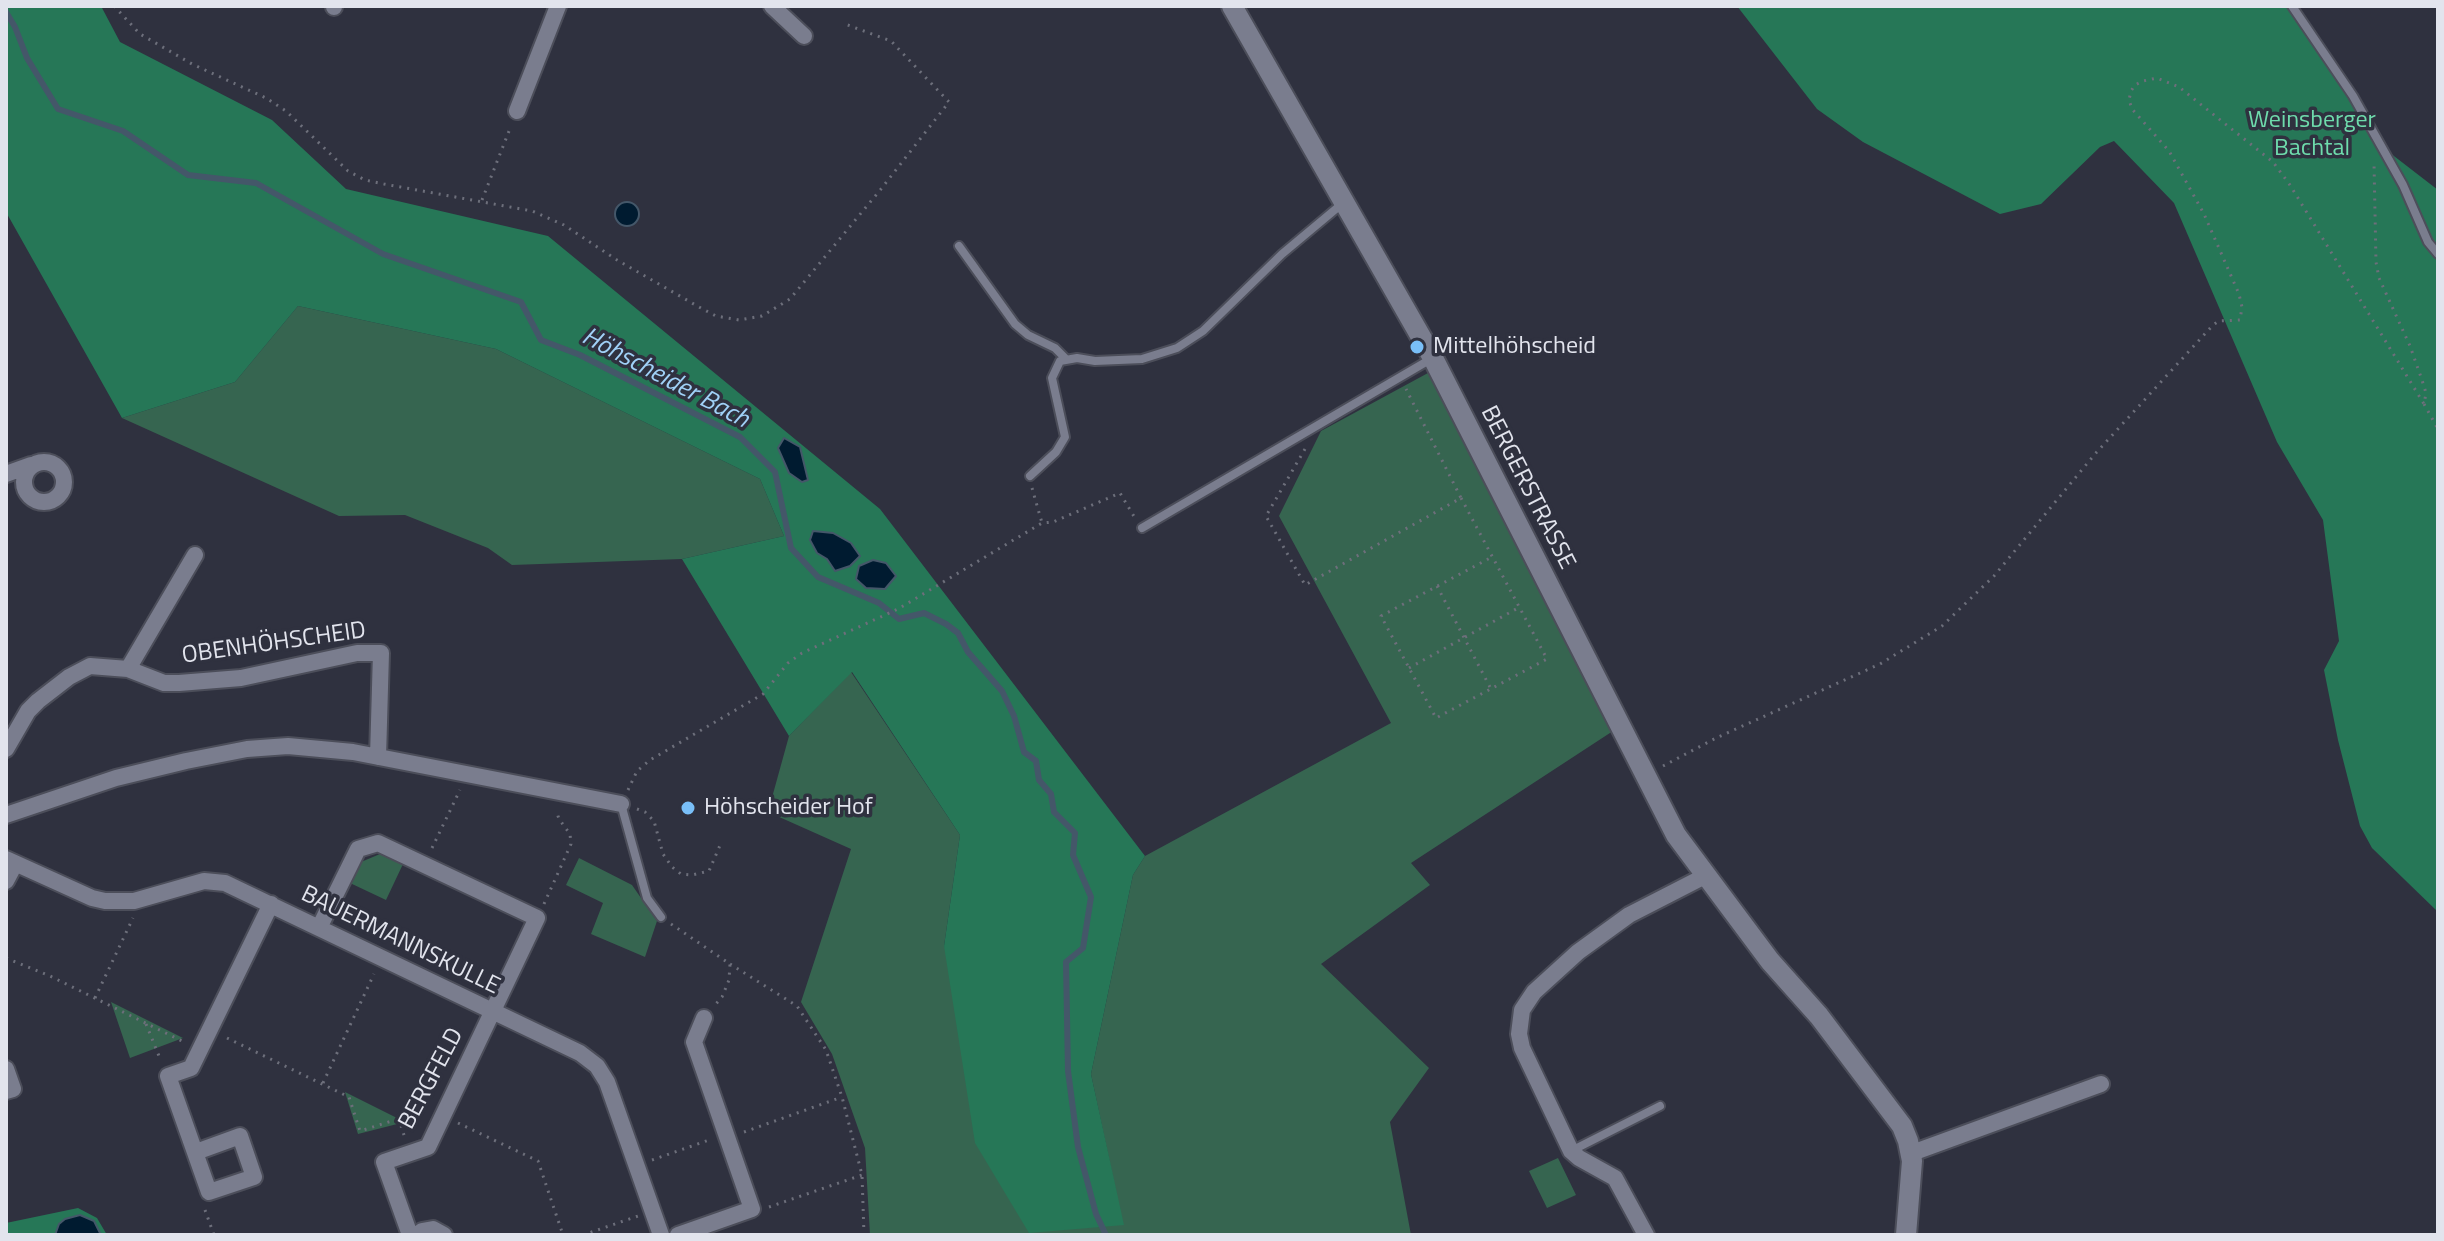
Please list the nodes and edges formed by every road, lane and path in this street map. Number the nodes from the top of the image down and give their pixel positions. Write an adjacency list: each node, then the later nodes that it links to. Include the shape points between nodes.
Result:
1 (114, 6): 10 (path, via 140,34 286,111 348,171 365,180)
2 (558, 6): 8 (street)
3 (772, 6): 7 (street)
4 (1232, 6): 11 (street, BERGERSTRASSE)
5 (2292, 6): 9 (lane, via 2337,69)
6 (845, 24): 10 (path, via 891,41 949,102 814,271 773,311 739,320 716,316 564,225 532,211)
7 (804, 36)
8 (517, 111): 10 (path)
9 (2381, 146): 13 (lane); 17 (path, via 2374,158 2376,262 2422,380)
10 (482, 200)
11 (1343, 202): 14 (street, BERGERSTRASSE); 15 (lane, via 1203,331 1177,348 1142,359)
12 (959, 246): 15 (lane, via 1015,324)
13 (2438, 254)
14 (1433, 358): 16 (lane); 37 (street, BERGERSTRASSE)
15 (1066, 359): 22 (lane, via 1052,378 1065,437)
16 (1401, 378): 18 (lane); 23 (path)
17 (2424, 404): 19 (path); 37 (path, via 2273,162 2179,87 2157,78 2143,81 2131,91 2132,109 2174,158 2204,214 2239,294 2240,320 2213,325 2095,454 1994,576 1942,626 1880,664)
18 (1317, 427): 23 (path, via 1266,516 1305,585); 25 (lane)
19 (2438, 429)
20 (31, 465): 21 (street)
21 (6, 474)
22 (1030, 476): 24 (path)
23 (1461, 498): 27 (path)
24 (1042, 523): 25 (path, via 1120,493); 39 (path, via 898,609 802,653 763,694 650,760 637,771)
25 (1142, 528)
26 (195, 555): 32 (street, OBENHÖHSCHEID)
27 (1492, 557): 28 (path); 29 (path)
28 (1437, 586): 30 (path); 31 (path, via 1381,616)
29 (1519, 607): 30 (path); 33 (path, via 1547,659)
30 (1464, 638): 31 (path); 33 (path)
31 (1409, 668): 33 (path, via 1436,718)
32 (128, 669): 34 (street, OBENHÖHSCHEID, via 90,666 69,677 28,711); 35 (street, OBENHÖHSCHEID, via 164,683 241,678 379,646)
33 (1491, 689)
34 (6, 749)
35 (378, 757): 36 (street); 40 (street, via 288,746 247,749 116,778)
36 (467, 775): 38 (street); 43 (path)
37 (1644, 776): 44 (street, BERGERSTRASSE)
38 (558, 793): 39 (street); 49 (path, via 557,815 571,844)
39 (621, 804): 41 (path, via 654,821 663,854 681,874 709,871); 48 (lane, via 647,898)
40 (6, 815)
41 (721, 843)
42 (10, 862): 45 (street); 46 (street, BAUERMANNSKULLE, via 92,898)
43 (424, 863): 49 (street); 50 (street, via 378,843 358,849)
44 (1705, 876): 69 (street, via 1629,915 1578,952 1522,1010 1522,1048); 72 (street, BERGERSTRASSE, via 1888,1106)
45 (6, 881)
46 (134, 901): 47 (street, BAUERMANNSKULLE, via 211,881); 54 (path, via 134,915)
47 (271, 904): 50 (street, BAUERMANNSKULLE); 58 (street)
48 (661, 917): 53 (path)
49 (537, 918): 55 (street, BERGFELD)
50 (319, 928): 52 (street, BAUERMANNSKULLE)
51 (6, 958): 54 (path)
52 (381, 958): 55 (street, BAUERMANNSKULLE); 62 (path)
53 (730, 964): 56 (path, via 722,997); 65 (path, via 797,1006 826,1050)
54 (95, 998): 57 (path)
55 (494, 1013): 67 (street, BERGFELD); 73 (street, BAUERMANNSKULLE, via 597,1066)
56 (704, 1018): 68 (street, via 694,1042)
57 (146, 1023): 59 (path); 61 (path)
58 (210, 1030): 59 (street); 62 (path)
59 (200, 1049): 61 (street, via 191,1068)
60 (6, 1069): 64 (street, via 13,1089)
61 (168, 1076): 70 (street)
62 (323, 1083): 71 (path, via 349,1097 360,1131 395,1120)
63 (2101, 1084): 72 (street)
64 (6, 1091)
65 (842, 1097): 68 (path); 74 (path)
66 (1660, 1106): 69 (lane)
67 (443, 1117): 71 (street, BERGFELD, via 428,1147); 83 (path, via 538,1161)
68 (727, 1136): 73 (path); 76 (street)
69 (1571, 1151): 88 (street, via 1615,1178)
70 (196, 1152): 75 (street); 75 (street, via 240,1136 254,1177)
71 (411, 1153): 80 (street, BERGFELD, via 384,1162)
72 (1912, 1153): 89 (street)
73 (637, 1165): 77 (street, BAUERMANNSKULLE)
74 (862, 1175): 76 (path, via 754,1213); 87 (path)
75 (209, 1192): 79 (path, via 203,1205)
76 (752, 1209): 78 (street)
77 (653, 1211): 84 (path); 85 (street, BAUERMANNSKULLE)
78 (724, 1228): 86 (street)
79 (214, 1235)
80 (410, 1235)
81 (417, 1235): 82 (street, via 427,1229)
82 (444, 1235)
83 (563, 1235)
84 (583, 1235)
85 (661, 1235)
86 (678, 1235)
87 (864, 1235)
88 (1646, 1235)
89 (1906, 1235)

